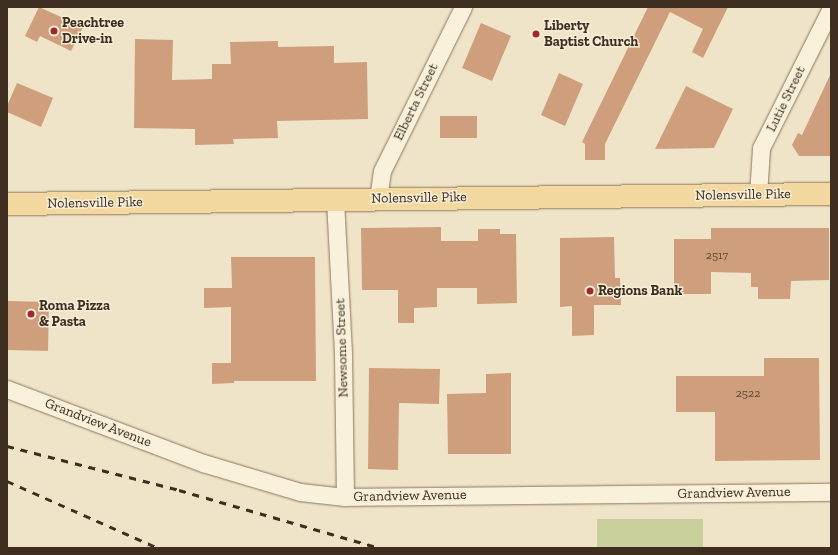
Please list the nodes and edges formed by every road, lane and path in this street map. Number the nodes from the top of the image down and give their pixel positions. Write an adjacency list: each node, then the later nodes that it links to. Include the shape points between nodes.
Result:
1 (463, 7): 5 (street, Elberta Street, via 382,171)
2 (831, 8): 4 (street, Lutie Street, via 761,148)
3 (831, 194): 4 (main road, Nolensville Pike)
4 (758, 195): 5 (main road, Nolensville Pike)
5 (378, 199): 6 (main road, Nolensville Pike)
6 (336, 200): 7 (main road, Nolensville Pike); 10 (street, Newsome Street, via 343,355)
7 (7, 204)
8 (7, 389): 10 (street, Grandview Avenue, via 251,479 300,492)
9 (831, 492): 10 (street, Grandview Avenue)
10 (345, 497)

